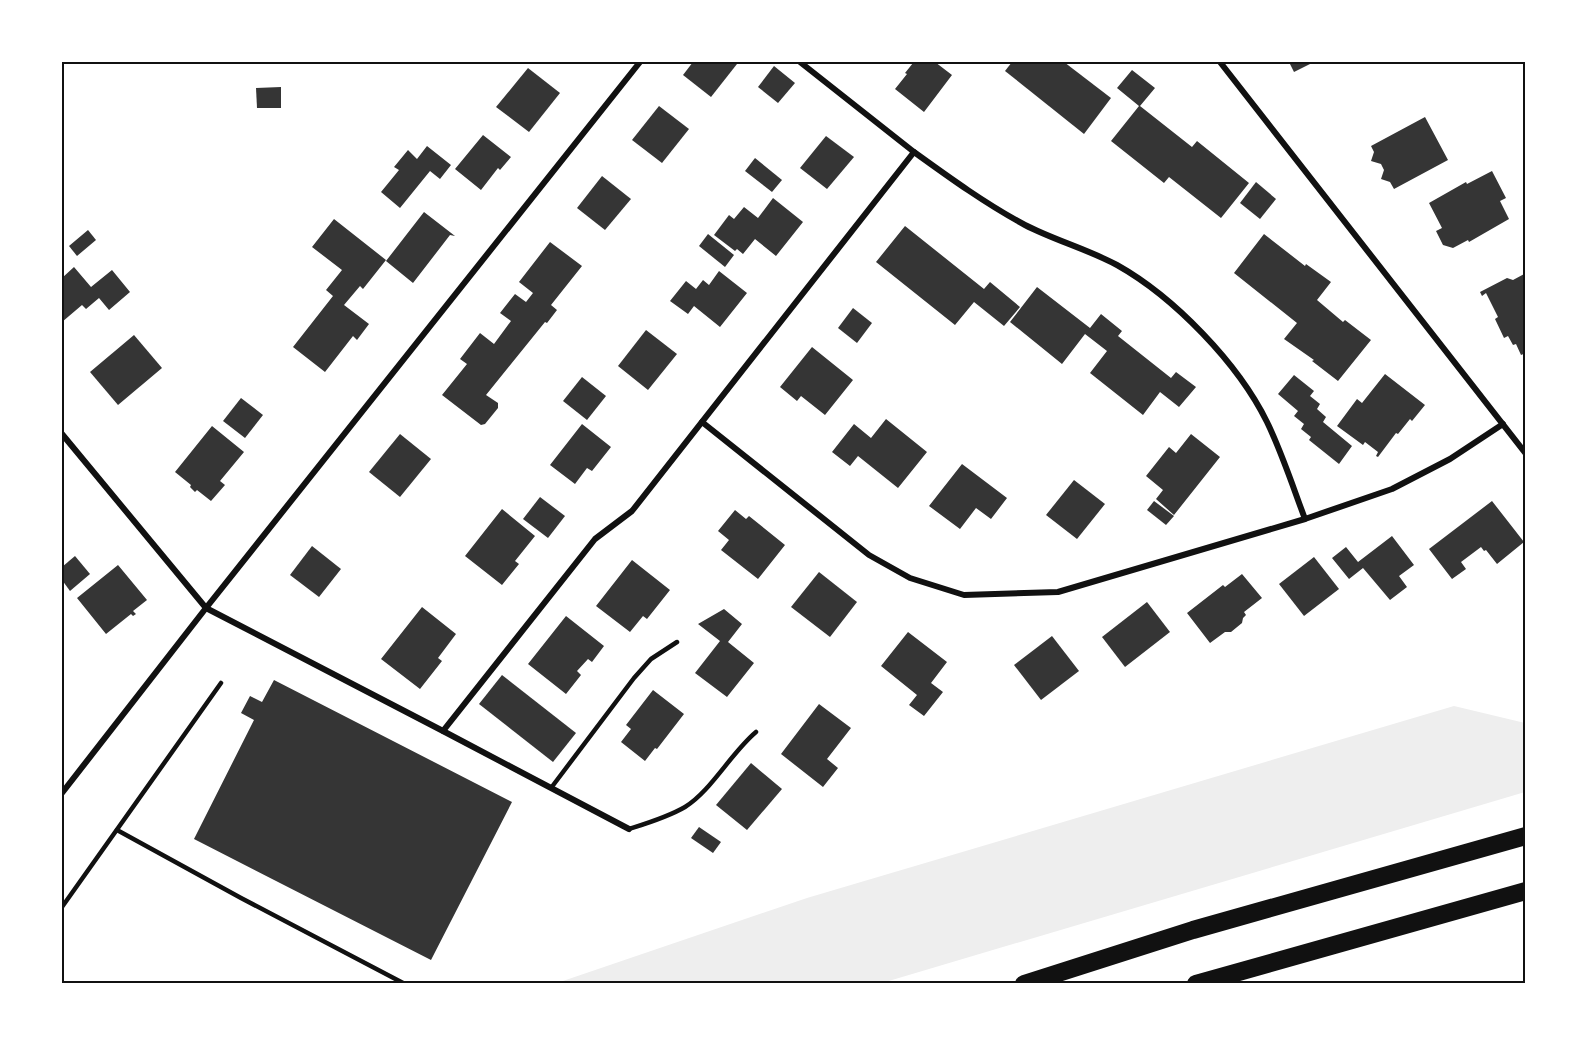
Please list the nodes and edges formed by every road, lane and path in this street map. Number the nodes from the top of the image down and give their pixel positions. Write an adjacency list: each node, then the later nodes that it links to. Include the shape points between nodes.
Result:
1 (640, 62): 10 (street)
2 (800, 62): 4 (street)
3 (1220, 62): 6 (street)
4 (914, 152): 5 (street); 9 (street, via 965,189 1026,225 1118,266 1170,303 1239,376 1266,421)
5 (702, 422): 9 (street, via 869,555 910,578 964,595 1058,592); 13 (street, via 632,511 595,538)
6 (1503, 424): 8 (street); 9 (street, via 1450,459 1392,489)
7 (62, 434): 10 (street)
8 (1526, 454)
9 (1305, 519)
10 (206, 608): 13 (street); 16 (street)
11 (677, 642): 15 (lane, via 651,659 634,678)
12 (221, 683): 17 (lane)
13 (443, 731): 15 (street)
14 (756, 732): 18 (lane, via 687,806)
15 (551, 788): 18 (street)
16 (62, 793)
17 (117, 830): 21 (lane); 22 (lane)
18 (629, 830)
19 (1526, 836): 23 (highway, via 1193,930)
20 (1526, 891): 24 (highway)
21 (62, 907)
22 (405, 984)
23 (1023, 984)
24 (1196, 984)

